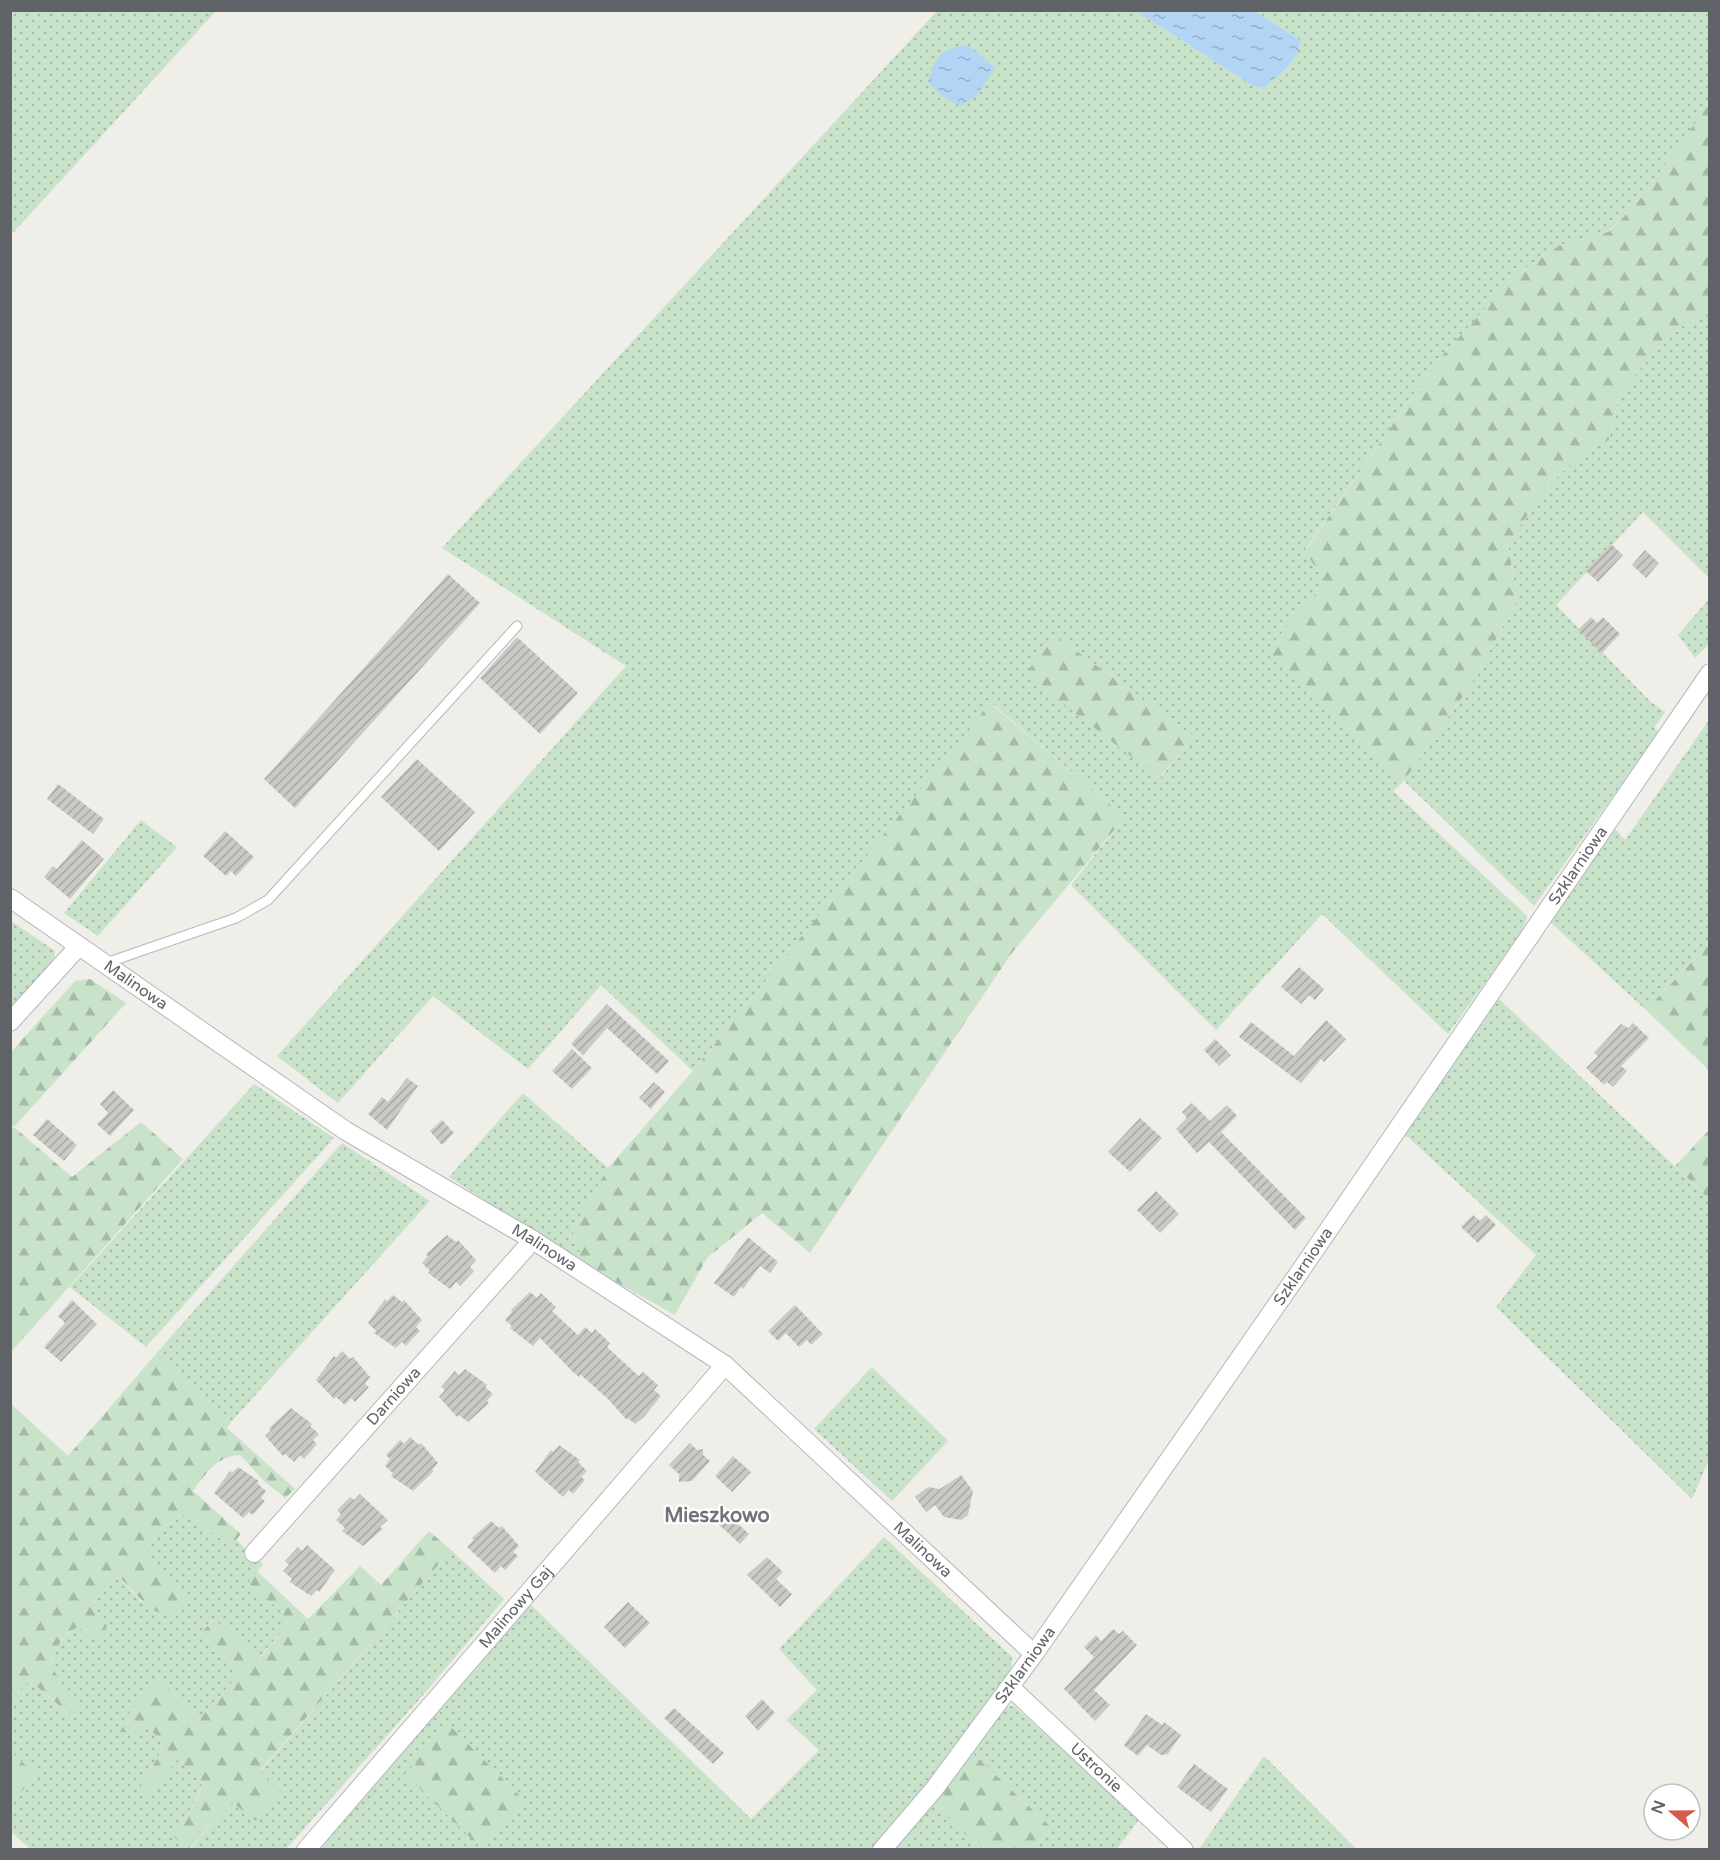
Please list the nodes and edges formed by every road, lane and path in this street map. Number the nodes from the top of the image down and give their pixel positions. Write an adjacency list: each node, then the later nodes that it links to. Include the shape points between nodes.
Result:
1 (517, 626): 5 (lane, via 268,900 236,918)
2 (1710, 672): 10 (street, Szklarniowa, via 1302,1270)
3 (10, 898): 4 (street, Malinowa)
4 (79, 945): 5 (street, Malinowa); 6 (street)
5 (103, 964): 7 (street, Malinowa, via 346,1131)
6 (10, 1022)
7 (533, 1240): 8 (street, Malinowa); 9 (street, Darniowa)
8 (725, 1365): 10 (street, Malinowa); 12 (street, Malinowy Gaj)
9 (254, 1553)
10 (1034, 1654): 11 (street, Szklarniowa)
11 (1010, 1688): 13 (street, Szklarniowa); 14 (street, Ustronie)
12 (306, 1850)
13 (882, 1850)
14 (1184, 1850)

